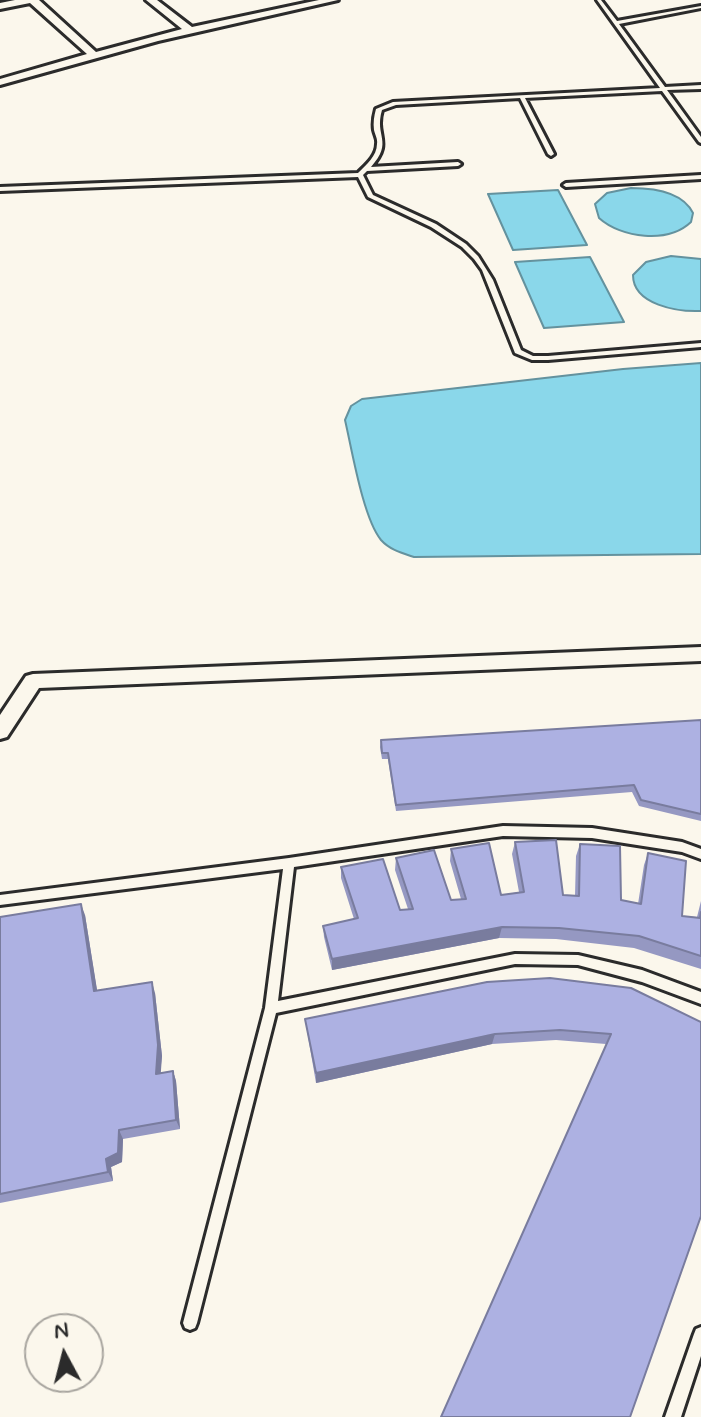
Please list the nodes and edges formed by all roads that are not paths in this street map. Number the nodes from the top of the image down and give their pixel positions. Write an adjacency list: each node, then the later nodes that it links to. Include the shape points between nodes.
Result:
1 (31, 0): 6 (street); 11 (street)
2 (151, 0): 10 (street)
3 (269, 0): 8 (street)
4 (333, 0): 8 (street)
5 (599, 0): 9 (lane)
6 (0, 6)
7 (701, 7): 9 (lane)
8 (286, 11): 10 (street)
9 (615, 23): 14 (lane)
10 (189, 30): 11 (street)
11 (93, 54): 12 (street)
12 (0, 82)
13 (701, 87): 14 (lane)
14 (663, 90): 15 (lane); 16 (lane)
15 (522, 97): 17 (lane); 19 (lane, via 381,107 376,115 382,150)
16 (701, 141)
17 (551, 154)
18 (458, 164): 19 (lane)
19 (363, 172): 22 (lane); 23 (lane, via 370,196 423,219 485,269 518,351 548,358)
20 (701, 177): 21 (lane)
21 (566, 185)
22 (0, 189)
23 (701, 345)
24 (701, 654): 25 (street, via 33,681)
25 (0, 731)
26 (701, 854): 27 (lane, via 592,833 503,831)
27 (289, 863): 28 (lane); 30 (lane)
28 (0, 900)
29 (701, 998): 30 (lane, via 578,960 515,959)
30 (271, 1008): 31 (lane)
31 (190, 1323)
32 (701, 1334): 33 (lane)
33 (673, 1417)

